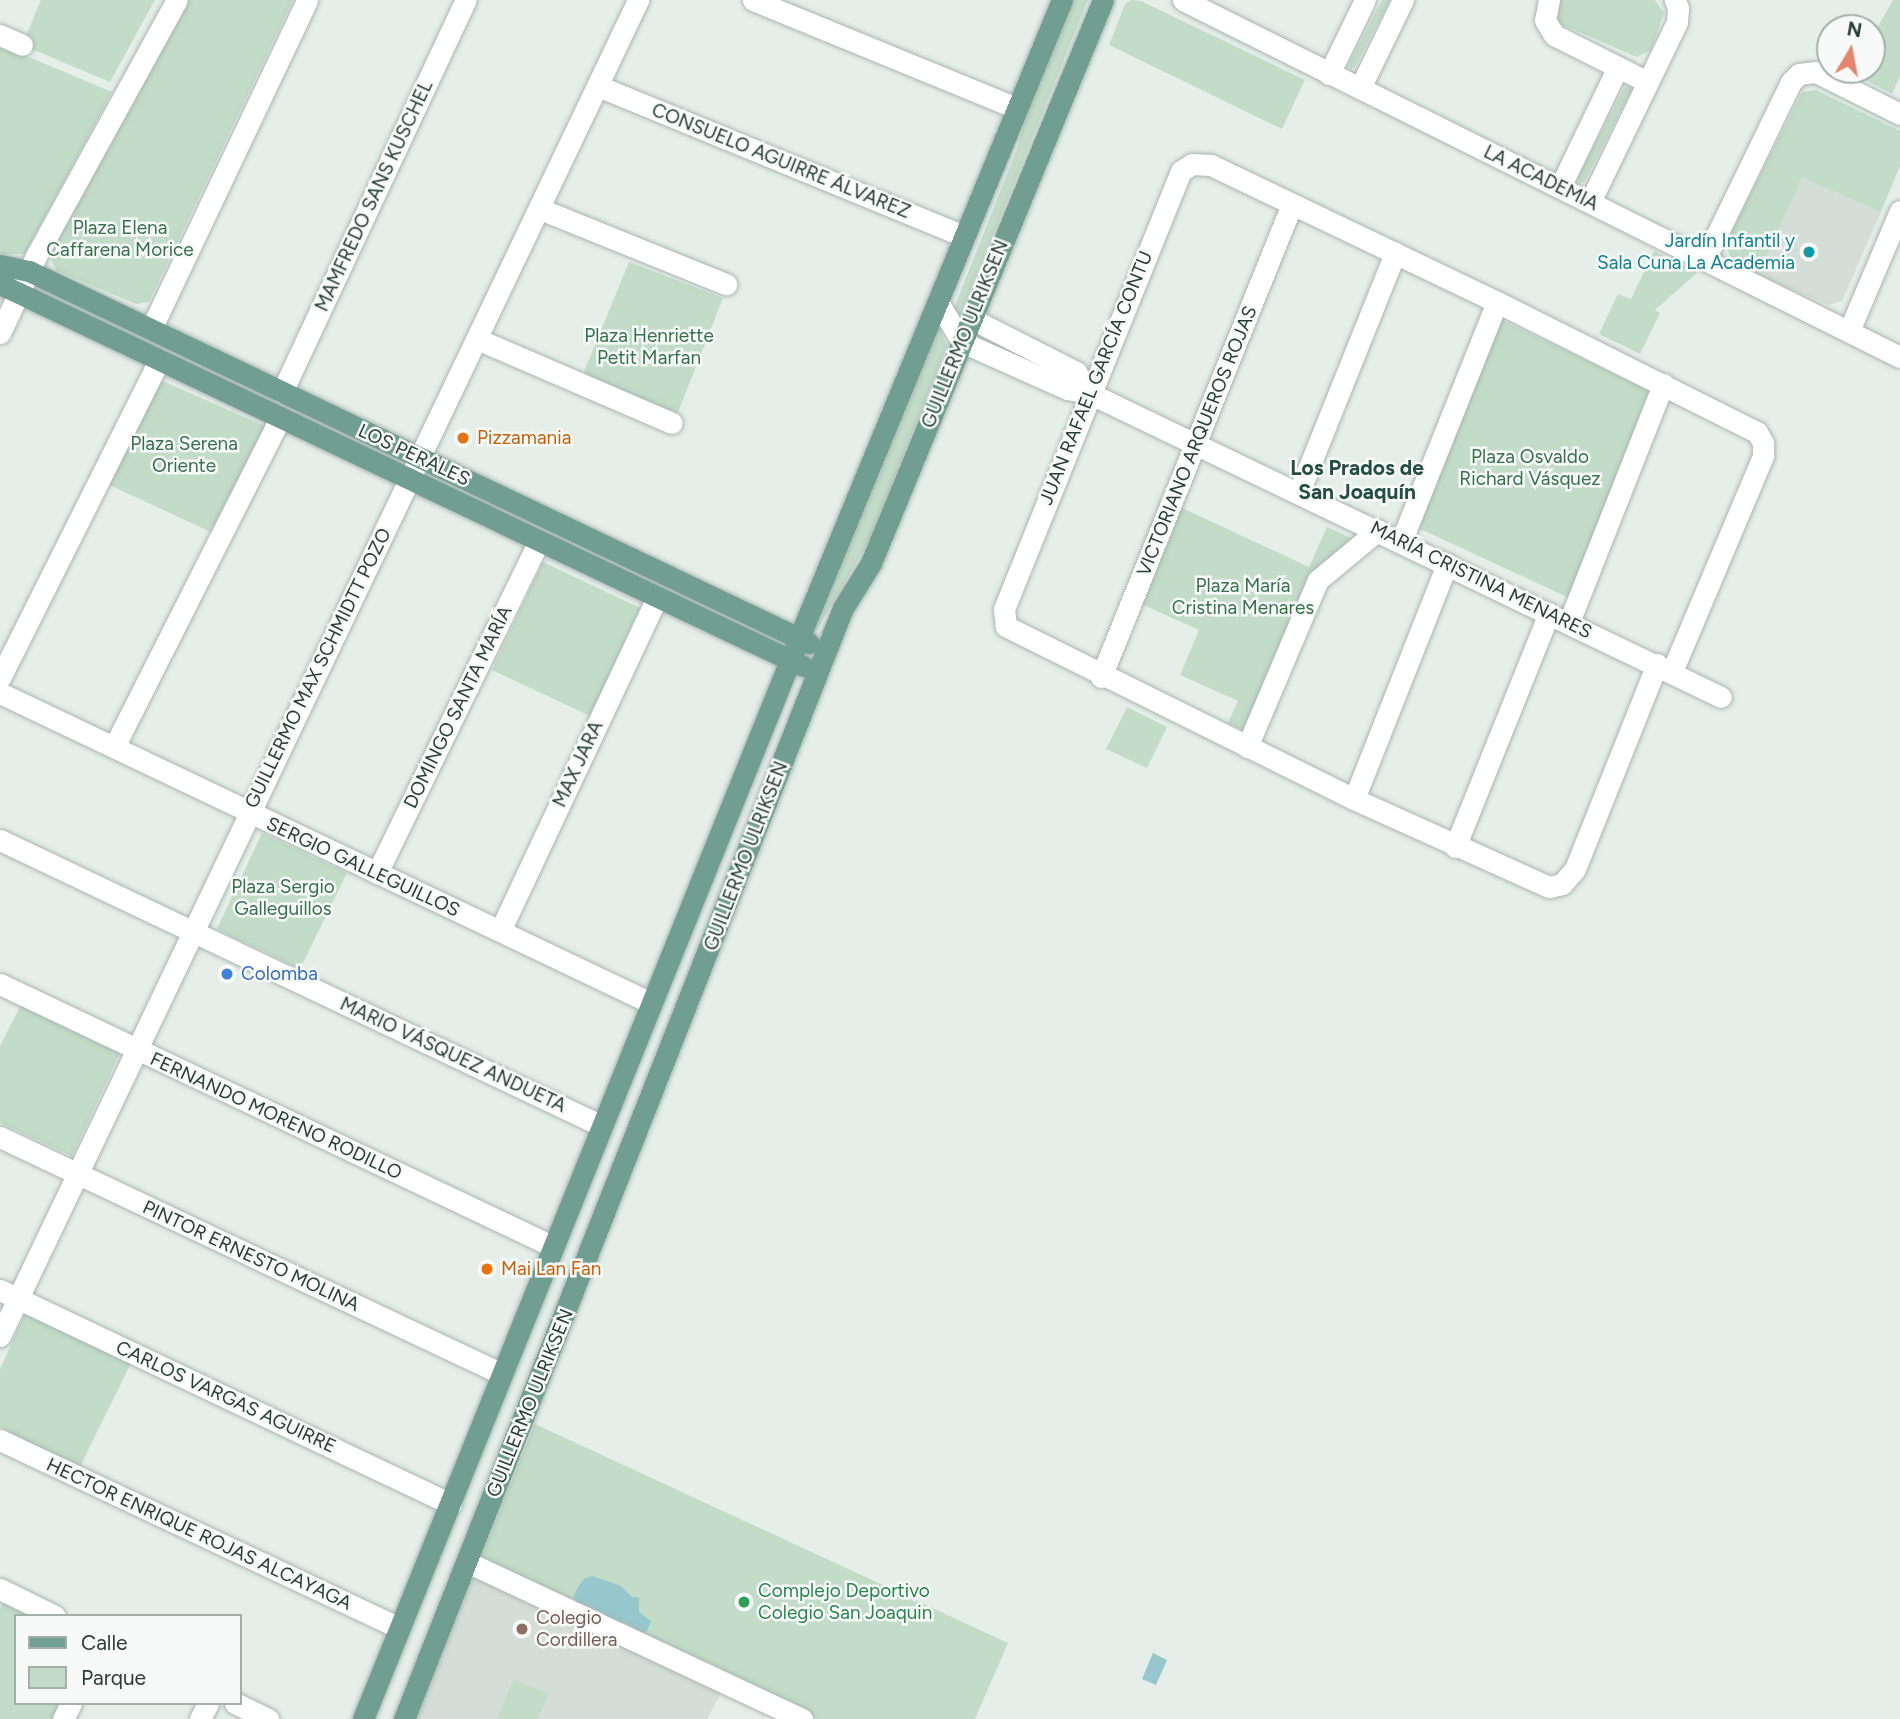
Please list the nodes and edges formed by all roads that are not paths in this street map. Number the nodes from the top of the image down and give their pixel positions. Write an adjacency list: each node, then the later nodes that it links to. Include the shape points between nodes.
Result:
1 (177, 0): 30 (street)
2 (307, 0): 36 (street)
3 (466, 0): 44 (street, MAMFREDO SANS KUSCHEL)
4 (638, 0): 18 (street, GUILLERMO MAX SCHMIDTT POZO)
5 (753, 0): 20 (street)
6 (1062, 0): 20 (main road, GUILLERMO ULRIKSEN)
7 (1103, 0): 35 (main road, GUILLERMO ULRIKSEN)
8 (1183, 0): 16 (street, LA ACADEMIA)
9 (1365, 0): 16 (street)
10 (1403, 0): 19 (street)
11 (1549, 0): 15 (street, via 1545,20 1554,35)
12 (1675, 0): 17 (street, via 1676,22)
13 (0, 35): 14 (street)
14 (22, 44)
15 (1618, 67): 17 (street); 22 (street)
16 (1329, 74): 19 (street, LA ACADEMIA)
17 (1648, 82): 23 (street)
18 (598, 86): 25 (street, GUILLERMO MAX SCHMIDTT POZO); 27 (street, CONSUELO AGUIRRE ÁLVAREZ)
19 (1360, 88): 22 (street, LA ACADEMIA)
20 (1016, 108): 27 (main road, GUILLERMO ULRIKSEN)
21 (1900, 114): 29 (street, via 1816,72 1799,74 1791,82)
22 (1560, 187): 23 (street, LA ACADEMIA)
23 (1590, 202): 29 (street, LA ACADEMIA)
24 (1292, 204): 28 (street, JUAN RAFAEL GARCÍA CONTU); 45 (street, JUAN RAFAEL GARCÍA CONTU, via 1211,165 1192,164 1181,171); 48 (street, VICTORIANO ARQUEROS ROJAS)
25 (540, 209): 32 (street); 39 (street, GUILLERMO MAX SCHMIDTT POZO)
26 (1900, 211): 37 (street)
27 (964, 236): 33 (main road, GUILLERMO ULRIKSEN)
28 (1395, 253): 34 (street, JUAN RAFAEL GARCÍA CONTU); 51 (street)
29 (1705, 259): 37 (street, LA ACADEMIA)
30 (29, 271): 31 (main road, LOS PERALES); 36 (main road, LOS PERALES)
31 (4, 276): 38 (street); 42 (main road, LOS PERALES)
32 (726, 284)
33 (938, 302): 40 (street); 59 (main road, GUILLERMO ULRIKSEN)
34 (1497, 302): 43 (street, JUAN RAFAEL GARCÍA CONTU); 54 (street)
35 (972, 319): 40 (main road, GUILLERMO ULRIKSEN); 45 (street, MARÍA CRISTINA MENARES, via 1076,372)
36 (151, 329): 44 (main road, LOS PERALES)
37 (1849, 331): 41 (street, LA ACADEMIA)
38 (0, 333)
39 (477, 339): 47 (street); 49 (street, GUILLERMO MAX SCHMIDTT POZO)
40 (962, 342): 45 (street, MARÍA CRISTINA MENARES, via 1067,388); 60 (main road, GUILLERMO ULRIKSEN, via 871,563 844,608)
41 (1900, 357)
42 (159, 361): 46 (main road, LOS PERALES); 65 (street)
43 (1663, 384): 58 (street); 62 (street, JUAN RAFAEL GARCÍA CONTU, via 1752,428 1761,437 1764,450)
44 (282, 392): 49 (main road, LOS PERALES)
45 (1089, 393): 48 (street, MARÍA CRISTINA MENARES); 64 (street, JUAN RAFAEL GARCÍA CONTU, via 1003,621 1010,631)
46 (280, 418): 50 (main road, LOS PERALES); 68 (street)
47 (672, 423)
48 (1197, 444): 51 (street, MARÍA CRISTINA MENARES); 64 (street, VICTORIANO ARQUEROS ROJAS)
49 (420, 458): 50 (street, GUILLERMO MAX SCHMIDTT POZO); 59 (main road, LOS PERALES)
50 (410, 480): 53 (main road, LOS PERALES); 71 (street, GUILLERMO MAX SCHMIDTT POZO)
51 (1299, 492): 52 (street, MARÍA CRISTINA MENARES)
52 (1378, 530): 54 (street, MARÍA CRISTINA MENARES); 69 (street, via 1318,580)
53 (539, 541): 56 (main road, LOS PERALES); 74 (street, DOMINGO SANTA MARÍA)
54 (1401, 542): 55 (street, MARÍA CRISTINA MENARES)
55 (1447, 564): 57 (street, MARÍA CRISTINA MENARES); 70 (street)
56 (657, 597): 61 (main road, LOS PERALES); 75 (street, MAX JARA)
57 (1549, 613): 58 (street, MARÍA CRISTINA MENARES); 73 (street)
58 (1569, 622): 62 (street, MARÍA CRISTINA MENARES)
59 (799, 638): 60 (main road, LOS PERALES); 61 (main road, GUILLERMO ULRIKSEN)
60 (826, 651): 63 (main road, GUILLERMO ULRIKSEN)
61 (791, 660): 63 (main road, LOS PERALES); 78 (main road, GUILLERMO ULRIKSEN)
62 (1665, 668): 67 (street, MARÍA CRISTINA MENARES); 73 (street, JUAN RAFAEL GARCÍA CONTU, via 1567,880 1543,886)
63 (818, 672): 89 (main road, GUILLERMO ULRIKSEN)
64 (1101, 677): 69 (street, JUAN RAFAEL GARCÍA CONTU)
65 (0, 678)
66 (0, 693): 68 (street, SERGIO GALLEGUILLOS)
67 (1721, 696)
68 (114, 747): 71 (street, SERGIO GALLEGUILLOS)
69 (1247, 747): 70 (street, JUAN RAFAEL GARCÍA CONTU)
70 (1354, 799): 73 (street, JUAN RAFAEL GARCÍA CONTU)
71 (248, 812): 74 (street, SERGIO GALLEGUILLOS); 76 (street, GUILLERMO MAX SCHMIDTT POZO)
72 (0, 840): 76 (street, MARIO VÁSQUEZ ANDUETA)
73 (1455, 846)
74 (377, 873): 75 (street, SERGIO GALLEGUILLOS)
75 (500, 931): 78 (street, SERGIO GALLEGUILLOS)
76 (193, 932): 79 (street, GUILLERMO MAX SCHMIDTT POZO); 80 (street, MARIO VÁSQUEZ ANDUETA)
77 (0, 984): 79 (street, FERNANDO MORENO RODILLO)
78 (651, 1003): 80 (main road, GUILLERMO ULRIKSEN)
79 (136, 1050): 82 (street, GUILLERMO MAX SCHMIDTT POZO); 83 (street, FERNANDO MORENO RODILLO)
80 (602, 1126): 83 (main road, GUILLERMO ULRIKSEN)
81 (0, 1137): 82 (street, PINTOR ERNESTO MOLINA)
82 (77, 1173): 84 (street, GUILLERMO MAX SCHMIDTT POZO); 86 (street, PINTOR ERNESTO MOLINA)
83 (552, 1246): 86 (main road, GUILLERMO ULRIKSEN)
84 (9, 1294): 85 (street, GUILLERMO MAX SCHMIDTT POZO); 88 (street, CARLOS VARGAS AGUIRRE)
85 (0, 1336)
86 (502, 1374): 88 (main road, GUILLERMO ULRIKSEN)
87 (0, 1440): 92 (street, HECTOR ENRIQUE ROJAS ALCAYAGA)
88 (451, 1503): 92 (main road, GUILLERMO ULRIKSEN)
89 (467, 1562): 96 (main road, GUILLERMO ULRIKSEN); 97 (street)
90 (0, 1589): 91 (street)
91 (51, 1614)
92 (398, 1628): 95 (main road, GUILLERMO ULRIKSEN)
93 (239, 1705): 94 (street)
94 (268, 1719)
95 (363, 1719)
96 (404, 1719)
97 (802, 1719)

